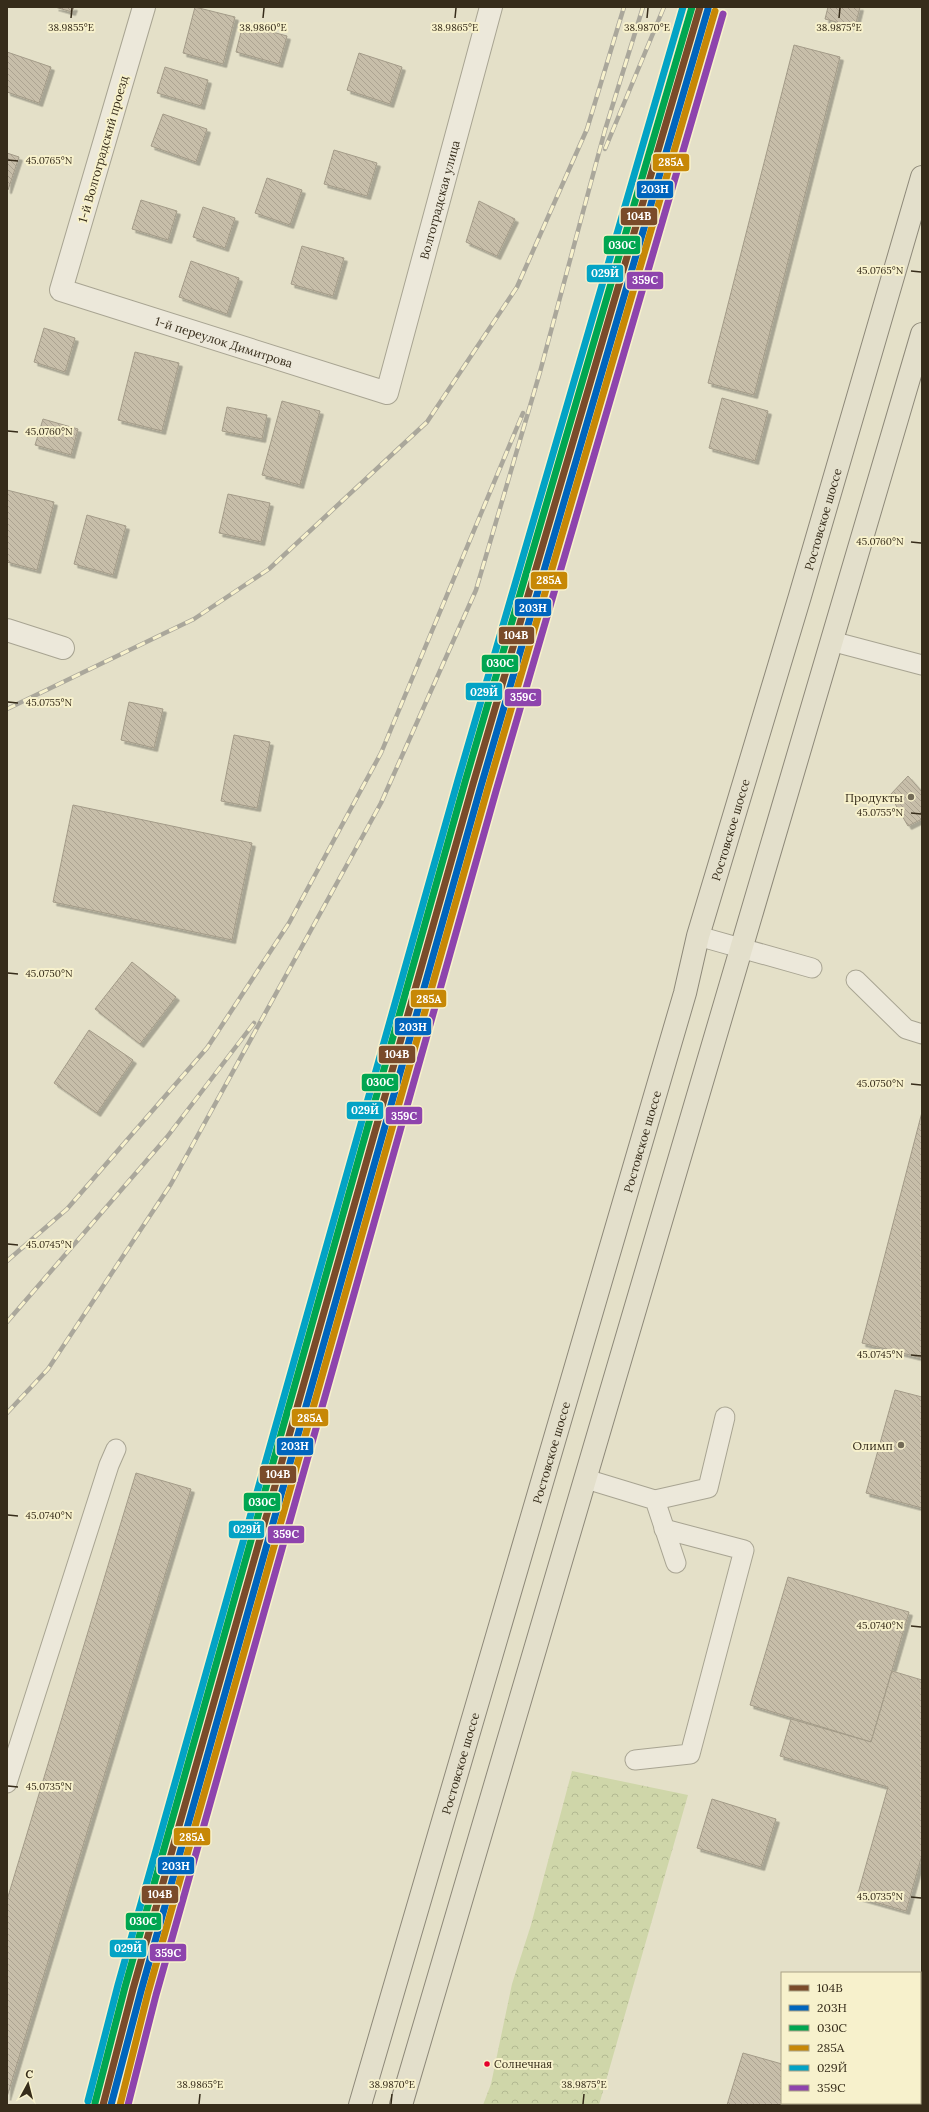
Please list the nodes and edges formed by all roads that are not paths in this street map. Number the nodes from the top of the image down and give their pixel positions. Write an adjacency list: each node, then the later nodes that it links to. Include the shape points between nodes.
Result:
1 (144, 7): 4 (street, 1-й Волгоградский проезд)
2 (491, 7): 6 (street, Волгоградская улица)
3 (922, 177): 11 (main road, Ростовское шоссе)
4 (61, 290): 6 (street, 1-й переулок Димитрова)
5 (922, 334): 8 (main road)
6 (387, 393)
7 (7, 630): 9 (street)
8 (831, 641): 10 (lane); 12 (main road)
9 (63, 648)
10 (922, 665)
11 (698, 936): 12 (lane); 24 (main road, Ростовское шоссе, via 683,1000)
12 (740, 949): 13 (lane); 18 (main road)
13 (812, 968)
14 (856, 980): 15 (lane, via 906,1029)
15 (922, 1034)
16 (726, 1417): 19 (lane, via 708,1488)
17 (116, 1449): 23 (lane)
18 (586, 1479): 19 (lane); 25 (main road)
19 (655, 1500): 20 (lane)
20 (664, 1529): 21 (lane); 22 (lane, via 744,1550 690,1754)
21 (676, 1563)
22 (635, 1760)
23 (7, 1783)
24 (360, 2105)
25 (401, 2105)

